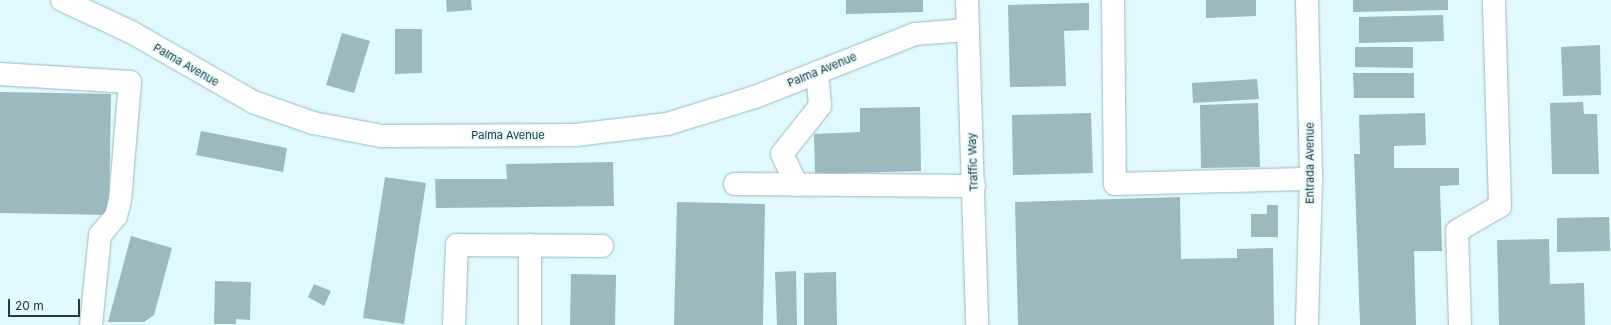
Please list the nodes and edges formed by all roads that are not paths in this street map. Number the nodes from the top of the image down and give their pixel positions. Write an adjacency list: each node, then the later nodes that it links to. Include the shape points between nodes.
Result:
1 (62, 0): 7 (street, Palma Avenue, via 131,32 253,102 313,123 381,136 576,135 622,131 711,112)
2 (967, 0): 6 (street, Traffic Way)
3 (1113, 0): 9 (street, via 1115,184)
4 (1307, 0): 9 (street, Entrada Avenue)
5 (1494, 0): 20 (street, via 1500,206 1457,231)
6 (967, 30): 7 (street, Palma Avenue, via 914,34); 12 (street, Traffic Way)
7 (817, 72): 11 (street, via 820,106 782,154)
8 (0, 74): 15 (street, via 130,82 120,200 116,216 100,235)
9 (1311, 179): 19 (street, Entrada Avenue)
10 (735, 184): 11 (street)
11 (797, 185): 12 (street)
12 (974, 186): 18 (street, Traffic Way)
13 (530, 245): 14 (street); 16 (street, via 457,245); 17 (street)
14 (602, 246)
15 (90, 325)
16 (454, 325)
17 (530, 325)
18 (977, 325)
19 (1307, 325)
20 (1460, 325)

